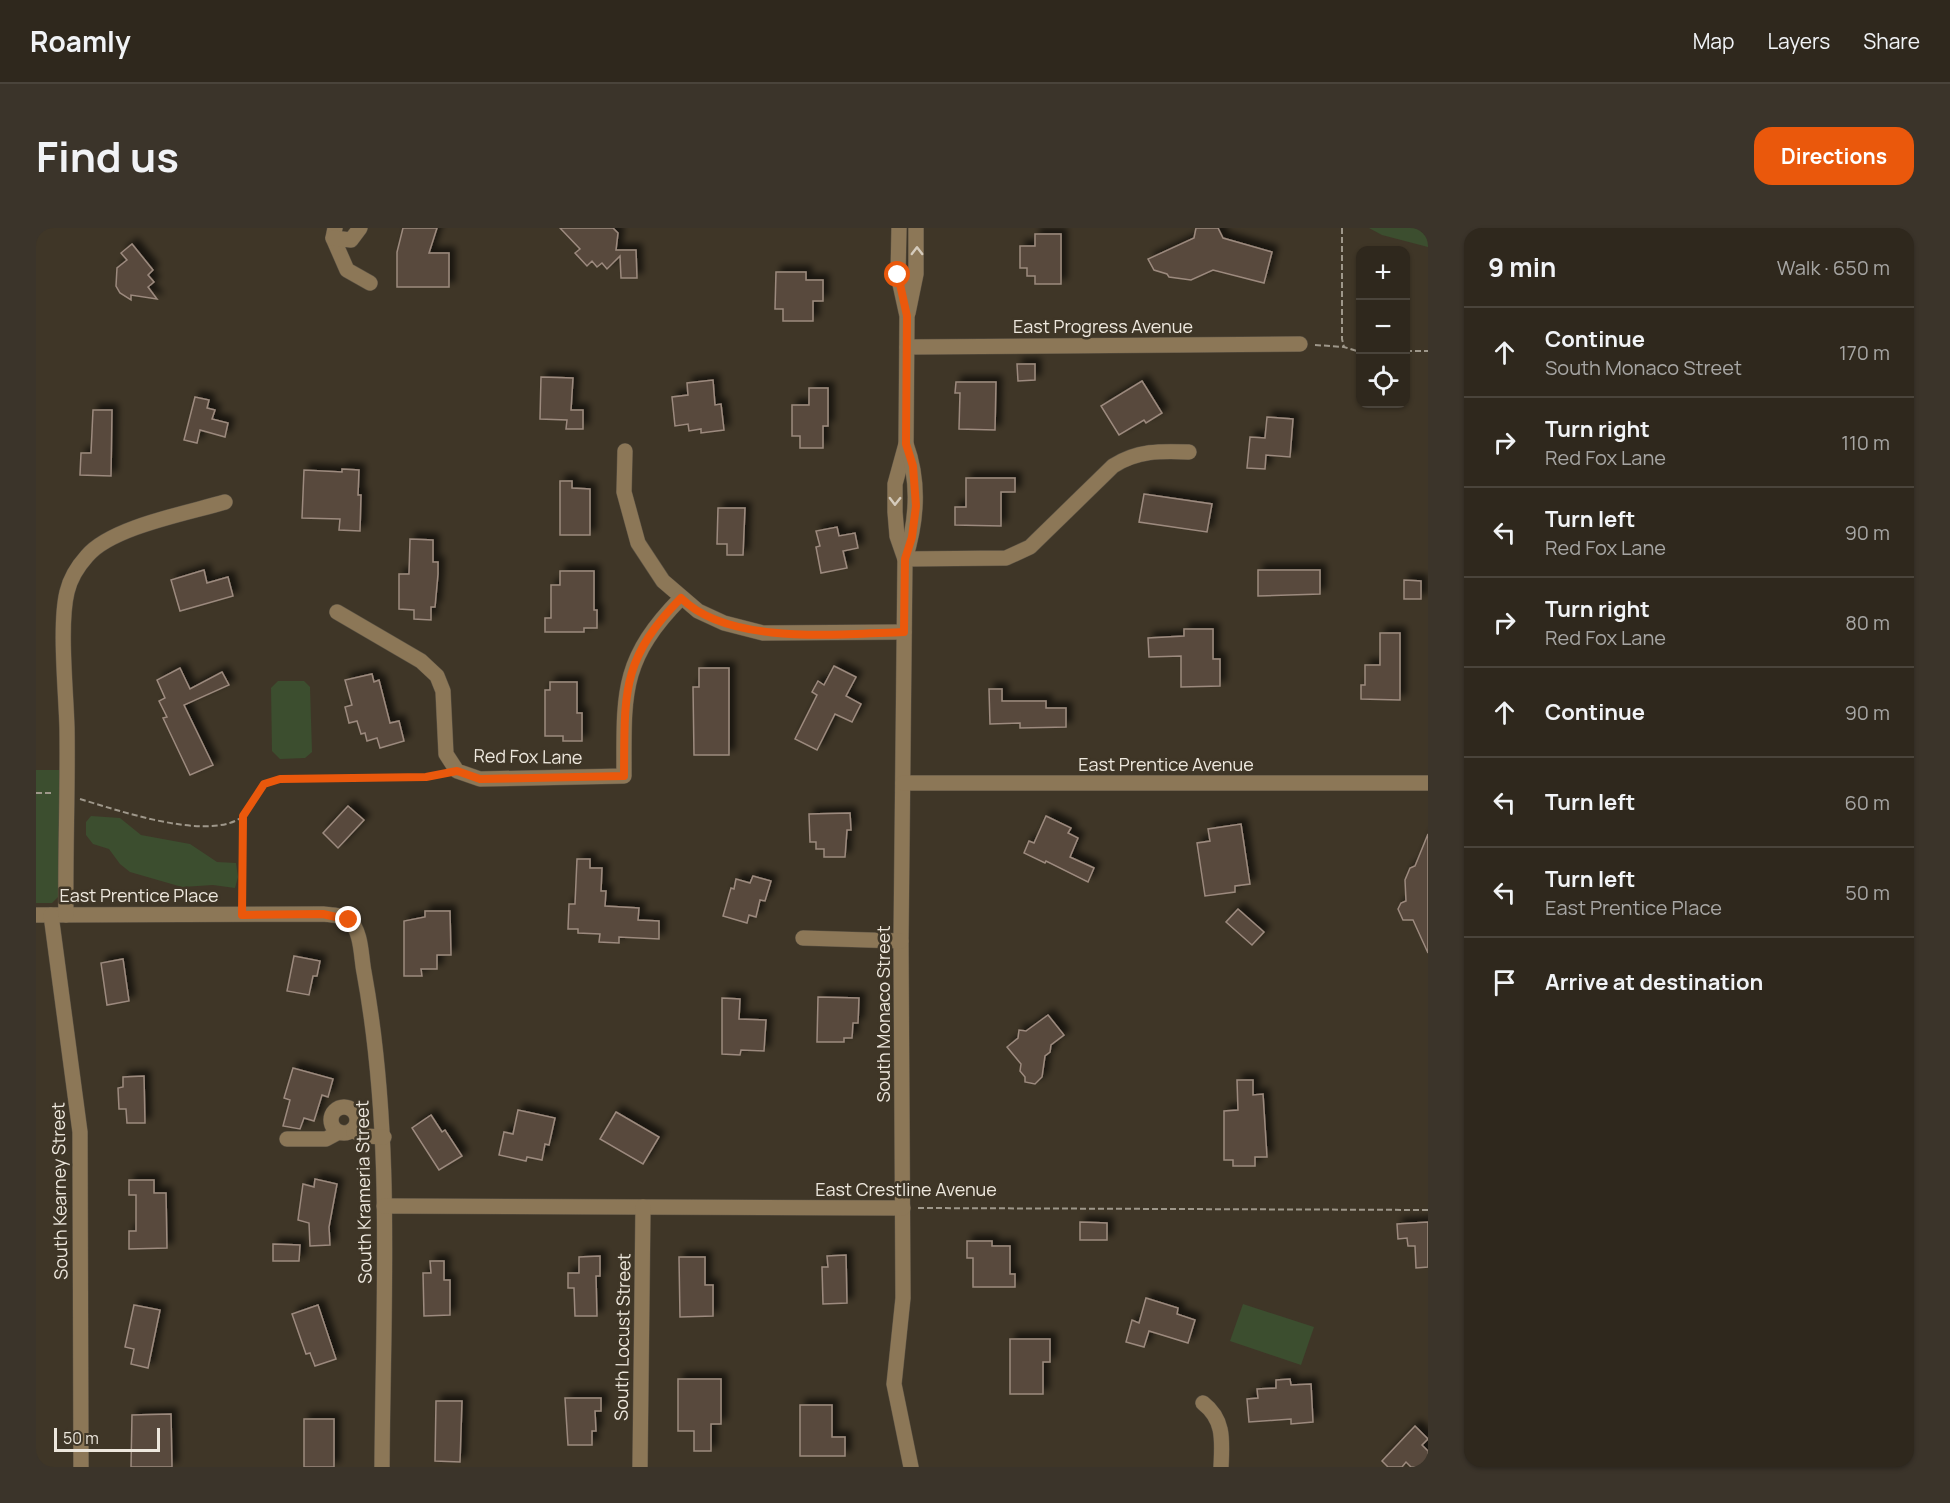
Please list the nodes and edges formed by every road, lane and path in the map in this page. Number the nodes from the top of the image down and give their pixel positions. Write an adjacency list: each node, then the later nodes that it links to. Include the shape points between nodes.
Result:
1 (360, 228): 5 (street, via 351,240)
2 (899, 228): 7 (street, South Monaco Street, via 898,275)
3 (916, 228): 7 (street, South Monaco Street, one-way to 3, via 916,274)
4 (1342, 228): 10 (path)
5 (334, 233): 6 (street, via 347,270)
6 (370, 283)
7 (907, 316): 9 (street, South Monaco Street)
8 (1300, 344): 9 (street, East Progress Avenue); 10 (path)
9 (907, 346): 14 (street, South Monaco Street)
10 (1344, 347): 11 (path)
11 (1356, 351)
12 (1410, 351): 13 (path)
13 (1428, 351)
14 (906, 444): 18 (street, South Monaco Street, via 913,466 916,506); 18 (street, South Monaco Street, one-way to 18, via 895,499 897,536)
15 (625, 451): 19 (street, via 624,492 632,529 645,556)
16 (1189, 452): 18 (street, via 1154,451 1125,458 1019,554 1006,558)
17 (225, 502): 26 (street, via 112,536 88,554 73,575 64,618)
18 (905, 559): 21 (street, South Monaco Street)
19 (681, 598): 21 (street, via 724,623 763,633); 22 (street, Red Fox Lane, via 648,634 629,674 624,703 624,776 480,779)
20 (337, 612): 22 (street, Red Fox Lane, via 421,661 437,675 443,691 444,744)
21 (904, 632): 23 (street, South Monaco Street)
22 (457, 771): 27 (path, via 426,777 270,780)
23 (903, 783): 24 (street, East Prentice Avenue); 32 (street, South Monaco Street)
24 (1428, 783)
25 (36, 793): 26 (path)
26 (67, 795): 27 (path, via 157,822 226,824); 28 (street, via 64,841)
27 (243, 816): 29 (path)
28 (51, 915): 29 (street, East Prentice Place); 40 (street, South Kearney Street, via 80,1132)
29 (242, 915): 30 (street, East Prentice Place, via 323,914)
30 (349, 920): 33 (street, South Krameria Street, via 359,944 373,1025)
31 (803, 938): 32 (street)
32 (901, 941): 37 (street, South Monaco Street)
33 (384, 1137): 34 (street, via 346,1131 326,1139); 35 (street, South Krameria Street)
34 (287, 1139)
35 (384, 1206): 36 (street, East Crestline Avenue); 41 (street, South Krameria Street)
36 (644, 1207): 37 (street, East Crestline Avenue); 42 (street, South Locust Street)
37 (903, 1208): 38 (path, East Crestline Avenue); 43 (street, South Monaco Street, via 902,1310 894,1384)
38 (1428, 1210)
39 (1203, 1403): 44 (street, via 1214,1413 1221,1430)
40 (81, 1467)
41 (382, 1467)
42 (640, 1467)
43 (911, 1467)
44 (1221, 1467)

